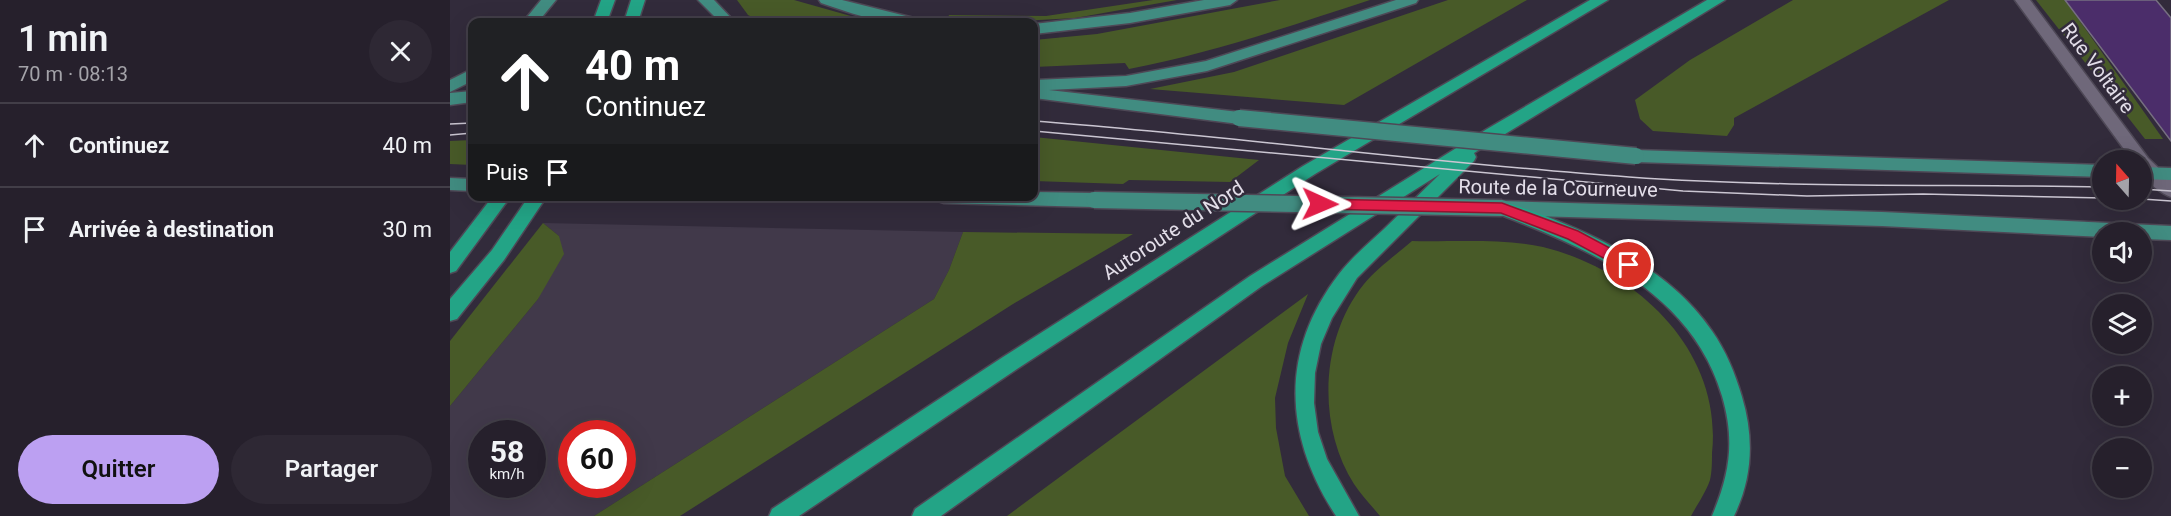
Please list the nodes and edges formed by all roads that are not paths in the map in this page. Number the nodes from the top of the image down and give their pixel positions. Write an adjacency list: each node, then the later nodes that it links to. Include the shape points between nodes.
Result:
1 (549, 0): 11 (main road)
2 (608, 0): 12 (highway)
3 (638, 0): 13 (highway)
4 (703, 0): 14 (main road); 15 (main road)
5 (826, 0): 16 (main road)
6 (1230, 0): 17 (main road, via 1130,18)
7 (1411, 0): 19 (main road, via 1207,66 1126,81)
8 (1601, 0): 40 (highway, Autoroute du Nord, via 1309,170 1019,356)
9 (1718, 0): 24 (highway)
10 (2022, 0): 25 (street, Rue Voltaire)
11 (533, 18)
12 (601, 18)
13 (632, 18)
14 (709, 18)
15 (723, 18)
16 (893, 18)
17 (1038, 29)
18 (468, 76): 20 (main road)
19 (1038, 85)
20 (450, 87)
21 (1038, 94): 27 (main road, Route de la Courneuve, bridge, via 1636,156)
22 (468, 97): 23 (main road)
23 (450, 99)
24 (1493, 133): 41 (highway, via 1256,281); 42 (highway, via 1354,269 1317,328 1304,376 1306,430 1313,456)
25 (2132, 150)
26 (2152, 169): 29 (main road)
27 (2092, 171)
28 (2152, 174): 32 (street, Rue Voltaire)
29 (2171, 174)
30 (450, 184): 31 (main road)
31 (468, 185)
32 (2171, 190)
33 (1038, 199): 36 (main road, Route de la Courneuve, bridge)
34 (499, 201): 38 (highway)
35 (536, 201): 39 (highway)
36 (1502, 208): 37 (main road, Route de la Courneuve, via 1882,219); 43 (highway, via 1573,235 1642,273 1683,308 1714,350 1735,400 1740,428 1737,482)
37 (2171, 233)
38 (450, 266)
39 (450, 313)
40 (780, 516)
41 (923, 516)
42 (1348, 516)
43 (1723, 516)

